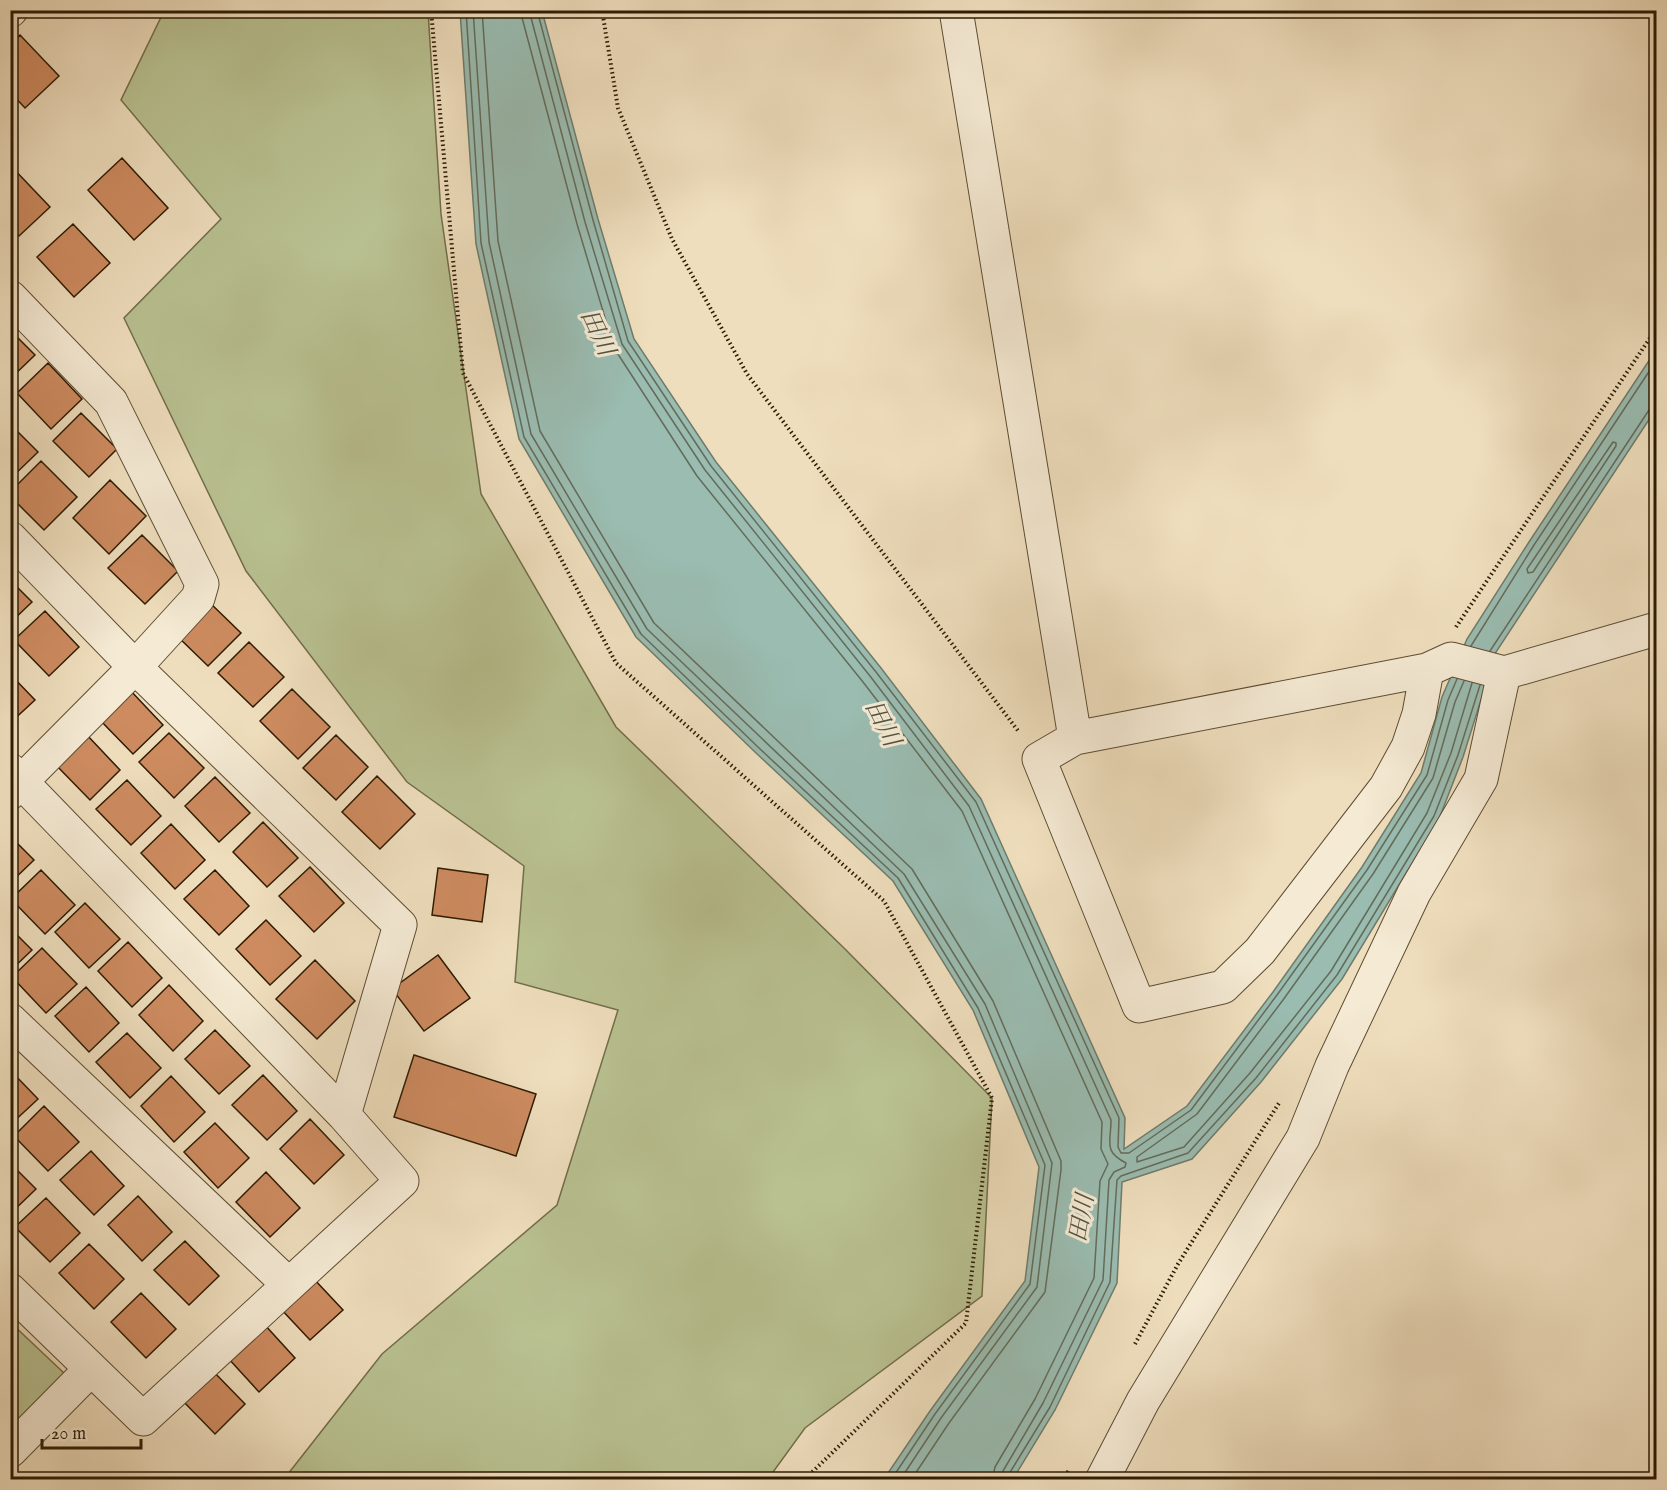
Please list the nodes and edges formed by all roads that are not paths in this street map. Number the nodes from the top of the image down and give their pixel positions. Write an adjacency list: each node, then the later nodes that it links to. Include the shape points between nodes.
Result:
1 (956, 10): 8 (street)
2 (10, 297): 6 (street, via 111,402 202,584 198,598)
3 (10, 538): 6 (street)
4 (1656, 629): 7 (street)
5 (1439, 665): 7 (street); 8 (street); 8 (street, via 1408,747 1386,787 1260,951 1223,987 1139,1006 1039,759)
6 (135, 667): 9 (street); 11 (street, via 400,925)
7 (1504, 673): 16 (street, via 1481,779 1414,893 1332,1065 1303,1138 1143,1401)
8 (1075, 738)
9 (14, 782): 11 (street)
10 (10, 1020): 12 (street)
11 (344, 1115): 12 (street, via 402,1181)
12 (289, 1284): 14 (street, via 143,1419)
13 (10, 1290): 14 (street)
14 (91, 1369): 15 (street)
15 (10, 1451)
16 (1102, 1479)

